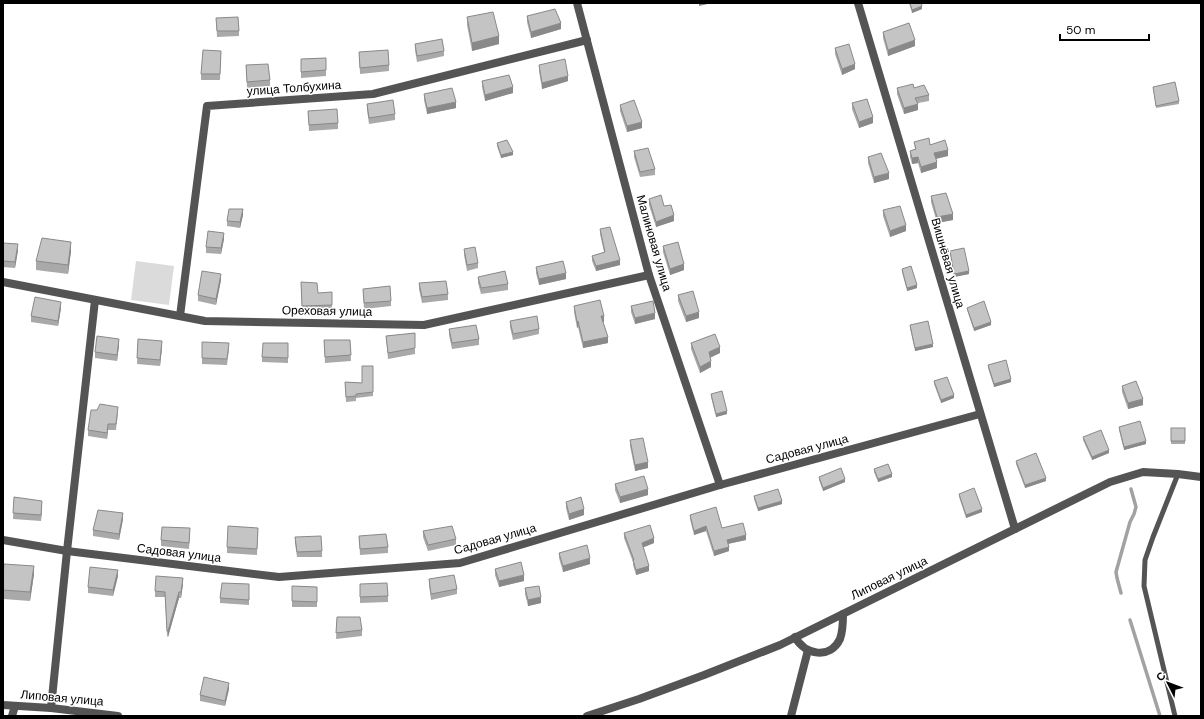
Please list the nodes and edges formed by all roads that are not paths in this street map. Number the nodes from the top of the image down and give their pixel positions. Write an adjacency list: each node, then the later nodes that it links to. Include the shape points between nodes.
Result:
1 (577, 3): 3 (street, Малиновая улица)
2 (858, 3): 8 (street, Вишнёвая улица)
3 (587, 40): 4 (street, Малиновая улица); 7 (street, улица Толбухина, via 373,94 207,106)
4 (649, 275): 7 (street, Ореховая улица, via 424,325 205,321); 11 (street, Малиновая улица)
5 (3, 282): 6 (street, Ореховая улица)
6 (95, 300): 7 (street, Ореховая улица); 14 (street)
7 (180, 316)
8 (980, 414): 11 (street, Садовая улица); 12 (street, Вишнёвая улица)
9 (1178, 474): 10 (street, Липовая улица); 12 (street, Липовая улица, via 1144,472 1110,482); 25 (lane, via 1145,560 1144,586)
10 (1201, 477)
11 (720, 485): 14 (street, Садовая улица, via 460,563 279,577)
12 (1015, 529): 15 (street, Липовая улица)
13 (3, 540): 14 (street, Садовая улица)
14 (67, 551): 20 (street)
15 (843, 614): 16 (street, Липовая улица); 17 (street, via 840,638 832,649 825,653)
16 (795, 637): 17 (street, via 798,643); 23 (street, Липовая улица, via 704,675)
17 (808, 650): 24 (street)
18 (3, 705): 19 (street, Липовая улица)
19 (14, 706): 20 (street, Липовая улица); 21 (street)
20 (51, 708): 22 (street, Липовая улица)
21 (12, 716)
22 (118, 716)
23 (587, 716)
24 (791, 716)
25 (1175, 716)

